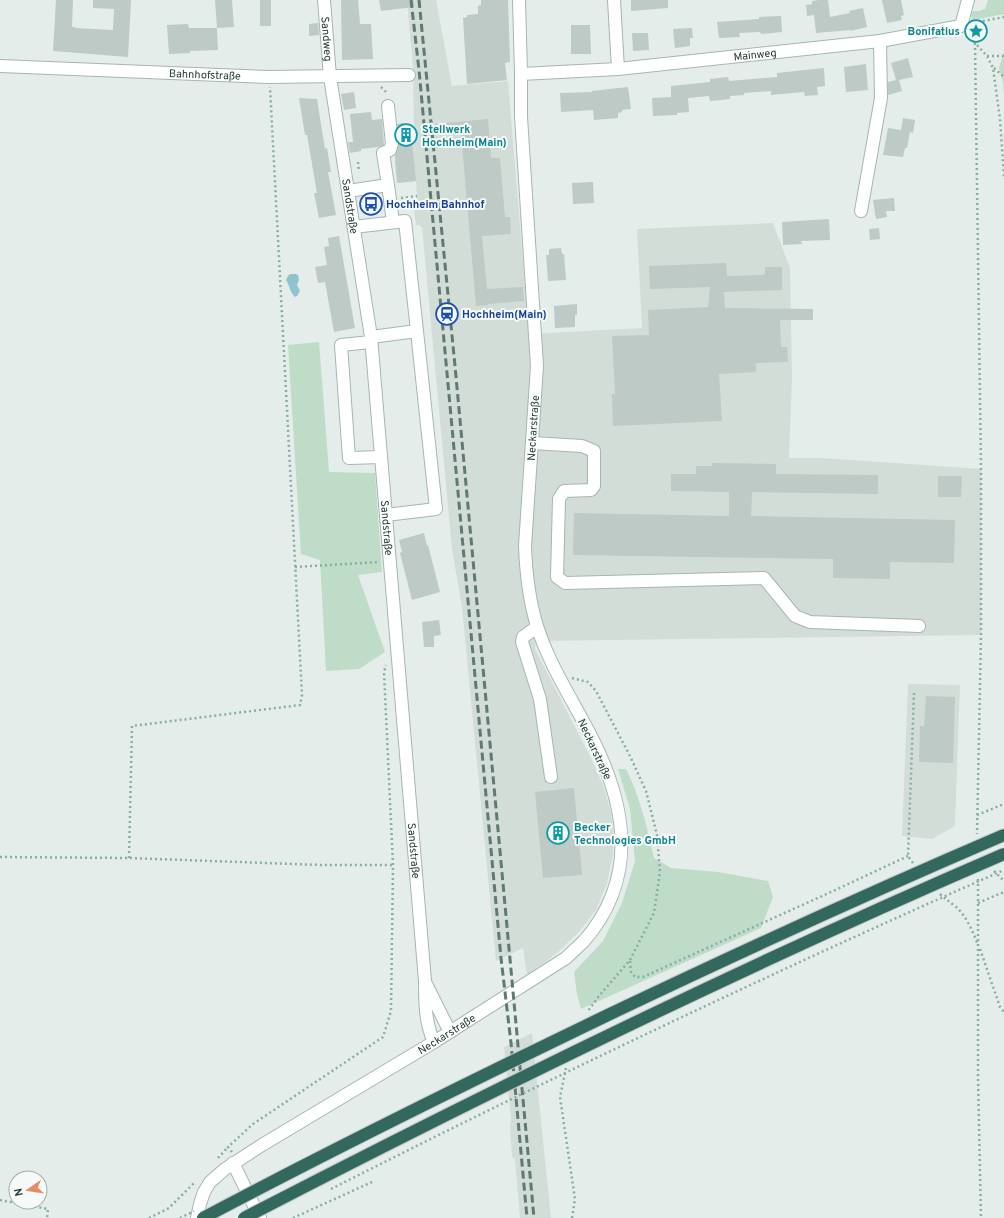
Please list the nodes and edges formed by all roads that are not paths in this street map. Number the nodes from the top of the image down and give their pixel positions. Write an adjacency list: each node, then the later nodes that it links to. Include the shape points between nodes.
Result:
1 (324, 0): 10 (street, Sandweg)
2 (519, 0): 8 (street, Neckarstraße)
3 (614, 0): 7 (street)
4 (968, 0): 5 (street, Mainweg, via 961,26)
5 (880, 41): 7 (street, Mainweg); 14 (street, via 881,98)
6 (0, 66): 10 (street, Bahnhofstraße, via 269,77)
7 (618, 69): 8 (street, Mainweg)
8 (521, 74): 19 (street, Neckarstraße, via 521,117 537,348)
9 (409, 75): 10 (street, Bahnhofstraße)
10 (330, 77): 13 (street, Sandstraße)
11 (388, 106): 12 (street, via 392,142 390,150 383,153)
12 (388, 185): 13 (street); 15 (street)
13 (348, 191): 16 (street, Sandstraße)
14 (861, 211)
15 (393, 222): 16 (street); 17 (street, via 405,221)
16 (354, 227): 18 (street, Sandstraße)
17 (417, 331): 18 (street); 21 (street, via 436,509)
18 (371, 339): 20 (street, Sandstraße); 20 (street, via 341,345 349,458)
19 (532, 443): 22 (street, Neckarstraße, via 525,553 528,589); 23 (street, via 582,446 594,451 594,486 591,490 564,491 559,499 557,577 564,583 764,578 795,616 810,622)
20 (381, 457): 21 (street, Sandstraße)
21 (386, 515): 27 (street, Sandstraße)
22 (537, 626): 24 (street, via 523,637 522,642 540,699); 28 (street, Neckarstraße, via 550,659 604,763 612,786 618,806 622,838 617,878 598,923 566,958)
23 (919, 626)
24 (551, 777)
25 (1004, 835): 32 (highway, bridge, via 783,933 598,1020 449,1092)
26 (1004, 854): 33 (highway, bridge, via 789,950 592,1043)
27 (425, 981): 28 (street, Sandstraße); 29 (street, Sandstraße, via 425,1008)
28 (450, 1032): 29 (street, Neckarstraße)
29 (434, 1042): 30 (street, Neckarstraße)
30 (236, 1162): 31 (street, Neckarstraße, via 210,1182 204,1192); 34 (street)
31 (197, 1218)
32 (203, 1218)
33 (244, 1218)
34 (260, 1218)

